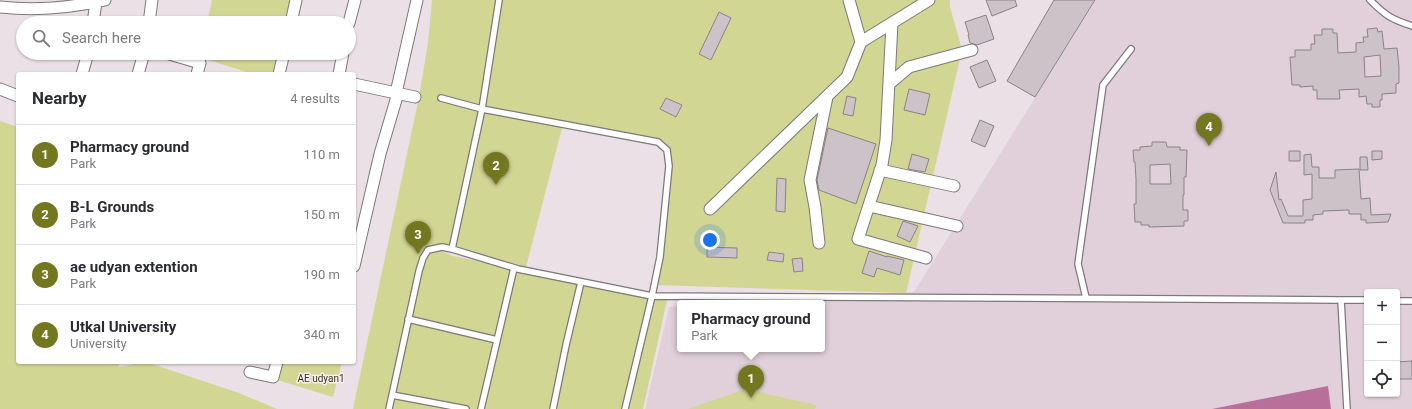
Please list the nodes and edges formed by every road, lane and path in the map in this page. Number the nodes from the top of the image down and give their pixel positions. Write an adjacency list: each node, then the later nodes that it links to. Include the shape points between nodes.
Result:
1 (152, 0): 12 (street)
2 (296, 0): 13 (street)
3 (355, 0): 14 (street)
4 (417, 0): 33 (street)
5 (499, 0): 38 (lane)
6 (849, 0): 17 (street)
7 (929, 0): 15 (street)
8 (1370, 0): 16 (lane, via 1391,19)
9 (100, 1): 10 (street, via 53,9 22,10); 11 (street)
10 (0, 7)
11 (95, 16)
12 (150, 16)
13 (293, 16)
14 (351, 16)
15 (892, 23): 17 (street); 31 (street)
16 (1412, 26)
17 (861, 42): 36 (street, via 847,77)
18 (1131, 49): 51 (lane, via 1103,86 1078,264)
19 (972, 50): 31 (street, via 909,67)
20 (86, 60): 25 (street)
21 (142, 60): 26 (street)
22 (190, 60): 27 (street, via 200,63)
23 (282, 60): 28 (street)
24 (342, 60): 29 (street)
25 (83, 72)
26 (139, 72)
27 (198, 72)
28 (279, 72)
29 (339, 72)
30 (356, 84): 33 (street)
31 (889, 84): 39 (street, via 886,140)
32 (0, 89): 34 (street)
33 (397, 93): 35 (street); 46 (street)
34 (16, 95)
35 (415, 97)
36 (827, 97): 42 (street); 44 (street, via 810,180)
37 (441, 98): 38 (lane)
38 (482, 109): 45 (lane); 50 (lane, via 658,142 667,150 669,166 660,256)
39 (880, 170): 40 (street); 41 (street)
40 (954, 186)
41 (869, 206): 43 (street); 47 (street, via 858,239)
42 (710, 209)
43 (957, 226)
44 (819, 243)
45 (452, 250): 48 (lane); 56 (lane, via 442,247 428,250 419,271)
46 (356, 257)
47 (926, 258)
48 (514, 268): 49 (lane); 57 (lane)
49 (581, 282): 50 (lane); 64 (lane)
50 (652, 296): 51 (lane); 65 (lane)
51 (1086, 298): 52 (lane)
52 (1341, 300): 53 (lane); 66 (lane)
53 (1364, 300)
54 (1400, 301): 55 (lane)
55 (1412, 301)
56 (408, 319): 57 (lane); 60 (lane)
57 (497, 340): 63 (lane)
58 (276, 364): 59 (street, via 273,377)
59 (250, 372)
60 (392, 395): 61 (lane); 62 (lane)
61 (389, 409)
62 (466, 409)
63 (481, 409)
64 (553, 409)
65 (624, 409)
66 (1347, 409)

